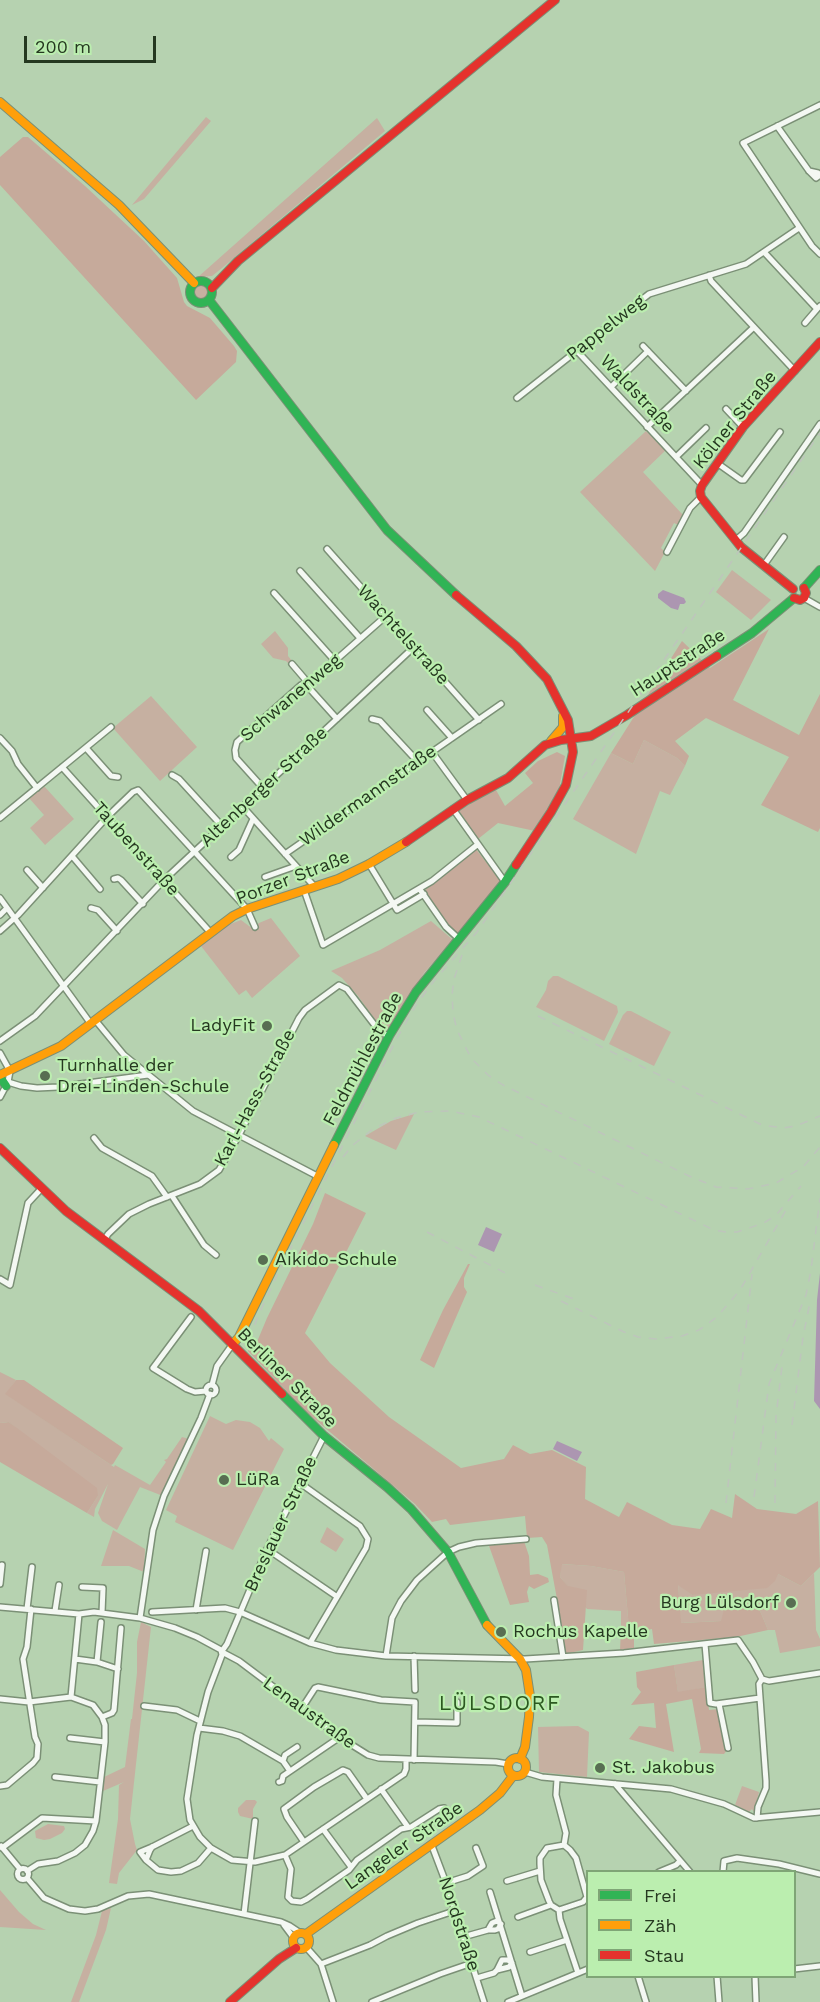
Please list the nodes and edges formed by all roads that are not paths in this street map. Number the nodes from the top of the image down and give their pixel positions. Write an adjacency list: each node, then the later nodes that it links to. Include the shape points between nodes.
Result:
1 (555, 0): 11 (street)
2 (0, 102): 10 (street, via 119,205)
3 (820, 105): 4 (street)
4 (777, 126): 5 (street); 6 (street, via 743,143)
5 (809, 171)
6 (799, 228): 7 (street); 8 (street, Pappelweg)
7 (819, 251)
8 (764, 252): 9 (street, Pappelweg, via 746,264); 13 (street)
9 (709, 275): 15 (street); 17 (street, Pappelweg, via 649,294)
10 (194, 283): 11 (street, via 200,280); 12 (street, via 190,289 193,299 202,303)
11 (209, 285): 12 (street)
12 (209, 300): 52 (street, via 372,512 423,566 516,646 547,679)
13 (819, 308): 14 (street)
14 (805, 322)
15 (754, 327): 18 (street); 20 (street)
16 (820, 342): 18 (street, Kölner Straße)
17 (576, 351): 19 (street, Waldstraße); 21 (street, Pappelweg)
18 (795, 371): 25 (street, Kölner Straße)
19 (611, 387): 20 (street, via 646,349); 24 (street, Waldstraße)
20 (686, 391): 24 (street)
21 (517, 398)
22 (726, 409): 25 (street)
23 (820, 424): 33 (street)
24 (647, 427): 28 (street, Waldstraße)
25 (743, 427): 29 (street, Kölner Straße)
26 (706, 429): 28 (street, Waldstraße)
27 (780, 432): 29 (street, via 744,480)
28 (676, 457): 30 (street, Waldstraße)
29 (717, 463): 30 (street, Kölner Straße)
30 (702, 485): 31 (street, Kölner Straße)
31 (701, 497): 33 (street); 35 (street, Kölner Straße, via 690,507)
32 (784, 537): 36 (street)
33 (736, 540): 36 (street)
34 (327, 549): 45 (street, Wachtelstraße)
35 (667, 552)
36 (764, 565): 40 (street)
37 (820, 570): 39 (street)
38 (300, 572): 46 (street)
39 (804, 588): 40 (street); 43 (street)
40 (793, 589): 42 (street)
41 (274, 593): 48 (street)
42 (794, 598): 43 (street); 60 (street, Hauptstraße, via 753,633 627,715 591,736)
43 (804, 598): 44 (street)
44 (820, 607)
45 (386, 615): 46 (street, Schwanenweg); 47 (street, Wachtelstraße)
46 (360, 638): 48 (street, Schwanenweg)
47 (414, 647): 54 (street, Altenberger Straße); 56 (street, Wachtelstraße)
48 (335, 661): 50 (street, Schwanenweg)
49 (291, 663): 50 (street)
50 (307, 682): 54 (street); 69 (street, Schwanenweg, via 237,744 236,758)
51 (501, 704): 56 (street, Wildermannstraße)
52 (561, 705): 60 (street); 61 (street, via 563,727)
53 (427, 710): 59 (street, Wildermannstraße)
54 (337, 719): 69 (street, Altenberger Straße)
55 (372, 719): 64 (street, via 380,721)
56 (479, 720): 59 (street, Wildermannstraße)
57 (111, 728): 62 (street)
58 (0, 738): 68 (street)
59 (452, 738): 63 (street, Wildermannstraße)
60 (572, 739): 61 (street, Porzer Straße); 88 (street, Feldmühlestraße, via 564,790)
61 (549, 743): 70 (street, Porzer Straße, via 508,778)
62 (86, 748): 65 (street); 67 (street, via 111,776)
63 (432, 752): 64 (street, Wildermannstraße); 70 (street)
64 (418, 762): 79 (street, Wildermannstraße)
65 (62, 767): 68 (street); 73 (street, Taubenstraße)
66 (172, 775): 76 (street)
67 (118, 777)
68 (37, 788): 74 (street)
69 (263, 788): 71 (street, Altenberger Straße)
70 (467, 800): 72 (street, Porzer Straße)
71 (243, 807): 75 (street); 76 (street, Altenberger Straße)
72 (453, 809): 77 (street); 82 (street, Porzer Straße)
73 (107, 817): 78 (street, via 136,790 140,791); 80 (street); 87 (street, Taubenstraße)
74 (0, 818)
75 (253, 819): 79 (street); 81 (street, via 239,850)
76 (222, 826): 78 (street, Altenberger Straße)
77 (477, 845): 88 (street); 91 (street)
78 (195, 852): 87 (street, Altenberger Straße); 100 (street)
79 (285, 854): 83 (street)
80 (72, 856): 90 (street); 92 (street)
81 (231, 857)
82 (369, 864): 89 (street, Porzer Straße); 96 (street)
83 (296, 866): 85 (street); 89 (street)
84 (27, 870): 90 (street)
85 (265, 877)
86 (114, 879): 97 (street, via 121,880)
87 (164, 880): 97 (street, Altenberger Straße); 106 (street, Taubenstraße)
88 (505, 882): 107 (street, Feldmühlestraße)
89 (314, 886): 93 (street, Porzer Straße)
90 (43, 888): 102 (street)
91 (419, 888): 94 (street); 96 (street)
92 (100, 889)
93 (304, 890): 96 (street, via 323,945); 100 (street, Porzer Straße)
94 (424, 894): 96 (street, via 397,910); 107 (street)
95 (0, 898): 98 (street)
96 (392, 903)
97 (143, 904): 105 (street, Altenberger Straße)
98 (8, 908): 101 (street); 102 (street)
99 (91, 908): 105 (street, via 98,910)
100 (247, 909): 103 (street); 106 (street, Porzer Straße)
101 (0, 915)
102 (15, 918): 104 (street); 108 (street)
103 (255, 927)
104 (0, 931)
105 (117, 931): 108 (street, Altenberger Straße)
106 (210, 932): 109 (street, Porzer Straße)
107 (459, 939): 110 (street, Feldmühlestraße, via 416,992)
108 (63, 986): 109 (street); 111 (street, Altenberger Straße, via 35,1016)
109 (93, 1023): 113 (street, Porzer Straße, via 61,1046); 114 (street)
110 (389, 1036): 118 (street, Karl-Hass-Straße, via 380,1032 347,989 339,985 298,1018); 121 (street, Feldmühlestraße)
111 (0, 1041)
112 (0, 1053): 113 (street)
113 (10, 1071): 115 (street, Porzer Straße); 116 (street)
114 (148, 1075): 116 (street, via 58,1087); 118 (street, via 193,1111)
115 (0, 1076): 116 (street)
116 (7, 1084): 117 (street)
117 (0, 1097)
118 (239, 1135): 121 (street); 123 (street, Karl-Hass-Straße, via 219,1170 200,1184)
119 (94, 1138): 123 (street, via 102,1148 152,1176)
120 (0, 1148): 122 (street, Berliner Straße)
121 (319, 1177): 128 (street, Feldmühlestraße)
122 (41, 1189): 124 (street, Berliner Straße); 126 (street, via 28,1203 10,1285)
123 (170, 1196): 124 (street, Karl-Hass-Straße, via 129,1214); 125 (street, via 204,1245)
124 (105, 1239): 128 (street, Berliner Straße, via 179,1294)
125 (216, 1255)
126 (0, 1279)
127 (191, 1317): 129 (street, via 153,1368 187,1389)
128 (232, 1345): 129 (street, via 217,1366); 130 (street, Berliner Straße)
129 (208, 1392): 151 (street, via 201,1418 164,1496 153,1530)
130 (324, 1436): 131 (street, Breslauer Straße); 135 (street, Berliner Straße, via 411,1509)
131 (300, 1482): 133 (street, Breslauer Straße); 141 (street, via 360,1526 368,1539)
132 (526, 1539): 135 (street, via 476,1543)
133 (267, 1549): 141 (street); 149 (street, Breslauer Straße)
134 (206, 1551): 145 (street)
135 (448, 1552): 157 (street, via 401,1601 391,1625); 161 (street, Berliner Straße, via 486,1624)
136 (2, 1565): 138 (street)
137 (32, 1567): 144 (street)
138 (0, 1584)
139 (59, 1585): 146 (street)
140 (82, 1587): 147 (street, via 103,1588)
141 (336, 1596): 154 (street)
142 (554, 1600): 159 (street)
143 (0, 1607): 144 (street, Lenaustraße)
144 (29, 1609): 146 (street, Lenaustraße); 170 (street, via 23,1659)
145 (196, 1610): 148 (street); 149 (street, via 225,1608)
146 (56, 1611): 150 (street, Lenaustraße)
147 (102, 1612): 150 (street, Lenaustraße); 151 (street, Lenaustraße)
148 (152, 1612)
149 (240, 1612): 154 (street); 156 (street, Breslauer Straße)
150 (79, 1614): 160 (street)
151 (140, 1618): 156 (street, Lenaustraße, via 182,1631)
152 (101, 1622): 162 (street)
153 (121, 1628): 163 (street)
154 (310, 1643): 157 (street)
155 (705, 1644): 159 (street); 165 (street, via 738,1640); 172 (street, via 709,1700)
156 (222, 1651): 174 (street, Lenaustraße); 176 (street, Breslauer Straße)
157 (386, 1656): 158 (street)
158 (414, 1656): 161 (street); 166 (street)
159 (562, 1657): 161 (street)
160 (75, 1659): 162 (street); 167 (street)
161 (520, 1659): 184 (street, via 530,1695 528,1731)
162 (97, 1662): 163 (street)
163 (118, 1669): 175 (street, via 114,1710)
164 (820, 1673): 165 (street)
165 (762, 1679): 168 (street)
166 (415, 1690)
167 (71, 1697): 170 (street); 175 (street, via 93,1705)
168 (760, 1698): 172 (street); 202 (street, via 766,1788)
169 (0, 1699): 170 (street)
170 (29, 1702): 197 (street, via 37,1758)
171 (457, 1702): 177 (street, via 457,1723)
172 (719, 1704): 181 (street, via 727,1745)
173 (144, 1706): 176 (street, via 177,1710)
174 (302, 1708): 177 (street, via 318,1687 375,1699 415,1702); 179 (street, Lenaustraße)
175 (102, 1717): 182 (street)
176 (201, 1721): 178 (street, Breslauer Straße)
177 (415, 1722): 186 (street)
178 (199, 1728): 187 (street, via 240,1736); 205 (street, Breslauer Straße, via 187,1799)
179 (340, 1737): 185 (street, Lenaustraße, via 373,1756); 189 (street)
180 (70, 1738): 182 (street)
181 (736, 1740)
182 (105, 1742): 194 (street)
183 (297, 1747): 187 (street)
184 (520, 1759): 188 (street); 190 (street, via 526,1764)
185 (406, 1760): 186 (street, Lenaustraße); 198 (street, via 404,1774)
186 (414, 1760): 188 (street, Lenaustraße)
187 (283, 1761): 189 (street)
188 (508, 1764): 191 (street)
189 (290, 1771): 195 (street)
190 (525, 1772): 191 (street); 193 (street)
191 (513, 1776): 211 (street, Langeler Straße, via 500,1793)
192 (55, 1777): 194 (street)
193 (557, 1779): 196 (street); 209 (street, via 556,1795 566,1833)
194 (100, 1782): 203 (street)
195 (279, 1782)
196 (615, 1784): 202 (street, via 671,1789); 215 (street)
197 (3, 1786)
198 (381, 1789): 199 (street); 206 (street)
199 (367, 1799): 207 (street); 208 (street, via 343,1770 314,1787 284,1809)
200 (444, 1808): 206 (street)
201 (820, 1812): 202 (street)
202 (758, 1818)
203 (96, 1821): 210 (street, via 44,1817); 224 (street, via 80,1850)
204 (255, 1821): 216 (street)
205 (193, 1826): 212 (street); 212 (street, via 152,1846 146,1860 158,1870 181,1871 198,1863)
206 (408, 1827): 218 (street)
207 (323, 1829): 208 (street); 218 (street)
208 (304, 1842): 214 (street)
209 (564, 1845): 225 (street, via 543,1852); 231 (street, via 576,1858)
210 (1, 1846): 219 (street)
211 (432, 1846): 229 (street, Nordstraße); 240 (street, Langeler Straße)
212 (211, 1848): 216 (street, via 232,1860)
213 (476, 1848): 229 (street, via 483,1866)
214 (285, 1855): 216 (street); 218 (street, via 291,1869 288,1897 294,1902 307,1899)
215 (680, 1861): 220 (street); 221 (street)
216 (250, 1862): 236 (street)
217 (779, 1864): 222 (street, via 736,1858 724,1861); 223 (street); 226 (street)
218 (351, 1867)
219 (20, 1869): 224 (street); 227 (street, via 18,1878)
220 (663, 1870)
221 (688, 1870)
222 (723, 1870)
223 (778, 1870)
224 (27, 1871): 227 (street)
225 (540, 1871): 228 (street); 233 (street)
226 (820, 1874)
227 (27, 1878): 236 (street, via 52,1904 80,1911 98,1909 128,1896 149,1894)
228 (507, 1881)
229 (446, 1883): 235 (street, Nordstraße)
230 (490, 1892): 238 (street)
231 (586, 1893)
232 (586, 1898): 234 (street)
233 (551, 1905): 234 (street); 237 (street)
234 (559, 1910): 241 (street)
235 (454, 1911): 239 (street, Nordstraße); 246 (street)
236 (244, 1914): 240 (street, via 287,1924)
237 (518, 1917)
238 (501, 1924): 239 (street, via 497,1921 488,1930); 245 (street)
239 (463, 1937): 244 (street, Nordstraße)
240 (297, 1939): 242 (street, via 302,1949); 242 (street, via 309,1940); 256 (street, Langeler Straße)
241 (567, 1940): 243 (street); 250 (street)
242 (306, 1947): 246 (street)
243 (530, 1952)
244 (472, 1963): 251 (street, Nordstraße); 258 (street)
245 (512, 1963): 251 (street, via 502,1960 494,1973); 255 (street)
246 (321, 1964): 257 (street)
247 (820, 1966): 248 (street)
248 (796, 1969)
249 (586, 1970): 250 (street)
250 (578, 1973): 255 (street)
251 (477, 1978): 259 (street, Nordstraße)
252 (638, 1978): 261 (street)
253 (717, 1978): 262 (street)
254 (755, 1978): 263 (street)
255 (522, 1996): 260 (street)
256 (230, 2002)
257 (331, 2002)
258 (372, 2002)
259 (484, 2002)
260 (508, 2002)
261 (646, 2002)
262 (719, 2002)
263 (756, 2002)

